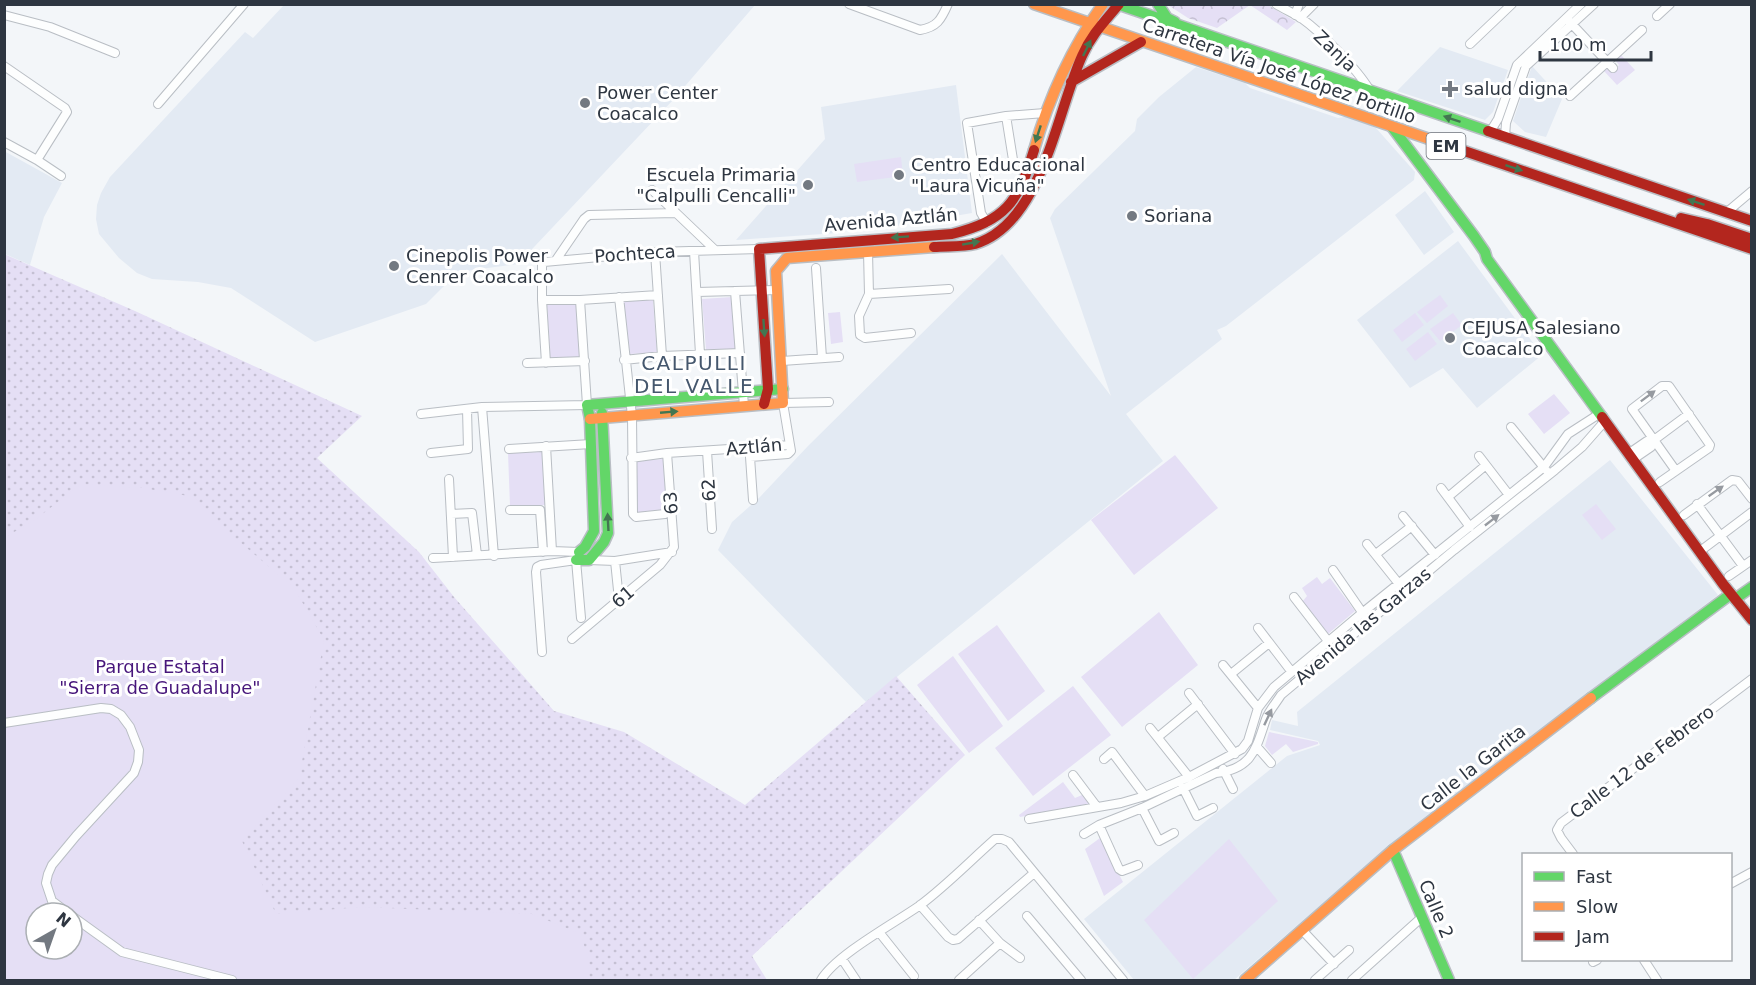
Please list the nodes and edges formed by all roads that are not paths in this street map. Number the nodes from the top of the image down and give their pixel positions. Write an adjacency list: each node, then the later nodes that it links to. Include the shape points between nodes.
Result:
1 (244, 4): 32 (street)
2 (849, 4): 3 (street, via 920,30 932,28 940,21)
3 (948, 4)
4 (1034, 4): 20 (street, Carretera Vía José López Portillo / EM)
5 (1103, 4): 20 (street, Avenida Aztlán)
6 (1158, 4): 21 (street, via 1167,18)
7 (1276, 4): 16 (street, Zanja)
8 (1299, 4): 16 (street)
9 (1314, 4): 16 (street)
10 (1512, 4): 24 (street)
11 (1594, 4): 19 (street)
12 (1670, 4): 17 (street)
13 (1118, 5): 20 (street); 21 (street, Carretera Vía José López Portillo / EM)
14 (1578, 5): 18 (street)
15 (4, 15): 25 (street, via 50,27)
16 (1298, 16): 30 (street, Zanja, via 1340,54)
17 (1657, 16)
18 (1566, 18): 19 (street); 36 (street, via 1517,64)
19 (1572, 24): 26 (street); 37 (street, via 1523,70)
20 (1094, 25): 23 (street, Carretera Vía José López Portillo / EM); 28 (street, Avenida Aztlán); 29 (street, Avenida Aztlán, one-way to 20)
21 (1188, 30): 30 (street, Carretera Vía José López Portillo / EM)
22 (1642, 30): 26 (street)
23 (1141, 42): 29 (street); 35 (street, Carretera Vía José López Portillo / EM)
24 (1470, 44)
25 (115, 53)
26 (1610, 65): 31 (street)
27 (4, 66): 39 (street, via 67,112)
28 (1060, 77): 29 (street); 33 (street, Avenida Aztlán)
29 (1071, 82): 56 (street, Avenida Aztlán, one-way to 29, via 975,243 998,232 1013,218 1036,183)
30 (1371, 91): 36 (street, Carretera Vía José López Portillo / EM, one-way to 30)
31 (1570, 96)
32 (158, 104)
33 (1045, 113): 34 (street); 48 (street, Avenida Aztlán, one-way to 48, via 1018,192 1004,211)
34 (1006, 116): 40 (street); 48 (street, via 968,123 981,213)
35 (1392, 127): 44 (street, Carretera Vía José López Portillo / EM, one-way to 44); 97 (street, via 1479,254 1487,259)
36 (1490, 132): 37 (street, Carretera Vía José López Portillo / EM)
37 (1505, 137): 45 (street, Carretera Vía José López Portillo / EM, one-way to 37)
38 (4, 142): 39 (street)
39 (37, 160): 41 (street)
40 (1014, 166)
41 (62, 176)
42 (652, 190): 46 (street, Pochteca)
43 (1752, 191): 45 (street)
44 (1627, 206): 49 (street, via 1707,224); 53 (street, Carretera Vía José López Portillo / EM)
45 (1727, 212): 47 (street, Carretera Vía José López Portillo / EM)
46 (675, 213): 51 (street, Pochteca); 58 (street, Pochteca, via 586,216)
47 (1752, 221)
48 (987, 223): 50 (street, Avenida Aztlán, one-way to 50, via 952,234)
49 (1752, 239)
50 (801, 245): 52 (street, Avenida Aztlán); 57 (street)
51 (714, 249): 52 (street, Pochteca); 54 (street, Pochteca)
52 (759, 249): 61 (street)
53 (1752, 249)
54 (694, 251): 55 (street, Pochteca); 64 (street)
55 (655, 252): 58 (street, Pochteca); 66 (street)
56 (868, 252): 57 (street, Avenida Aztlán); 65 (street)
57 (802, 257): 62 (street, Avenida Aztlán, via 787,258 781,263 776,271)
58 (556, 260): 68 (street, Pochteca, via 542,264)
59 (816, 268): 75 (street)
60 (949, 289): 65 (street)
61 (761, 290): 62 (street); 63 (street); 82 (street, one-way to 82)
62 (777, 290): 78 (street, Avenida Aztlán)
63 (735, 291): 64 (street); 71 (street)
64 (697, 292): 72 (street)
65 (869, 294): 70 (street, via 859,316 862,337)
66 (658, 295): 67 (street); 73 (street)
67 (619, 297): 69 (street); 76 (street)
68 (542, 300): 69 (street); 80 (street)
69 (580, 300): 77 (street)
70 (911, 333)
71 (740, 353): 72 (street); 83 (street)
72 (700, 354): 73 (street)
73 (662, 356): 76 (street)
74 (839, 357): 75 (street)
75 (822, 358): 78 (street)
76 (624, 360): 84 (street)
77 (585, 361): 80 (street); 89 (street)
78 (782, 361): 81 (street, Avenida Aztlán)
79 (527, 363): 80 (street)
80 (546, 363)
81 (783, 388): 82 (street); 86 (street, Avenida Aztlán)
82 (768, 389): 83 (street); 88 (street)
83 (742, 392): 84 (street); 90 (street)
84 (630, 402): 87 (street); 95 (street)
85 (829, 402): 86 (street)
86 (783, 403): 88 (street); 102 (street, Aztlán)
87 (601, 404): 89 (street); 96 (street)
88 (764, 404): 90 (street)
89 (587, 405): 91 (street); 98 (street)
90 (744, 406): 95 (street, one-way to 90)
91 (482, 407): 92 (street); 141 (street)
92 (467, 409): 93 (street); 106 (street, via 468,449)
93 (421, 414)
94 (1689, 414): 100 (street); 100 (street, one-way to 94, via 1633,407 1666,385); 113 (street, via 1710,445)
95 (632, 416): 96 (street); 110 (street)
96 (602, 418): 98 (street); 145 (street, one-way to 96, via 608,533)
97 (1602, 418): 109 (street); 112 (street, Avenida las Garzas, via 1568,434); 114 (street, Avenida las Garzas, via 1581,447)
98 (590, 419): 101 (street)
99 (1511, 427): 112 (street)
100 (1654, 440): 109 (street, via 1651,447); 113 (street)
101 (591, 444): 103 (street); 142 (street, via 594,531)
102 (790, 445): 105 (street, Aztlán); 121 (street, via 788,454 750,458)
103 (546, 446): 104 (street); 135 (street)
104 (509, 448)
105 (706, 451): 107 (street, Aztlán); 131 (street, 62)
106 (431, 453)
107 (667, 453): 110 (street, Aztlán); 136 (street, 63)
108 (1479, 456): 111 (street)
109 (1630, 457): 137 (street)
110 (631, 458): 126 (street, via 634,516)
111 (1486, 465): 118 (street); 119 (street)
112 (1544, 467): 114 (street); 118 (street, Avenida las Garzas)
113 (1676, 471): 116 (street)
114 (1550, 474): 134 (street, Avenida las Garzas, one-way to 114)
115 (449, 479): 125 (street)
116 (1660, 482)
117 (1441, 488): 119 (street)
118 (1509, 495): 130 (street, Avenida las Garzas)
119 (1448, 497): 130 (street)
120 (1752, 499): 122 (street, one-way to 120, via 1736,480)
121 (753, 500)
122 (1697, 504): 127 (street); 132 (street)
123 (510, 510): 135 (street, via 540,510)
124 (1752, 512): 132 (street)
125 (451, 514): 139 (street, via 472,513); 143 (street)
126 (665, 514)
127 (1684, 514)
128 (1403, 516): 129 (street)
129 (1412, 526): 138 (street); 140 (street)
130 (1470, 527): 134 (street, Avenida las Garzas)
131 (712, 529)
132 (1720, 536): 137 (street); 148 (street)
133 (1367, 544): 138 (street)
134 (1452, 547): 140 (street, Avenida las Garzas); 159 (street, Avenida las Garzas)
135 (547, 552): 141 (street); 142 (street)
136 (672, 552): 147 (street); 161 (street, 61)
137 (1699, 552): 154 (street)
138 (1376, 554): 151 (street)
139 (477, 555): 141 (street); 143 (street)
140 (1435, 555): 151 (street, Avenida las Garzas)
141 (494, 556)
142 (577, 556): 145 (street); 157 (street); 164 (street, via 537,567)
143 (453, 557): 144 (street)
144 (433, 558)
145 (589, 560): 147 (street)
146 (1752, 560): 148 (street)
147 (615, 561): 153 (street)
148 (1743, 566): 150 (street)
149 (1333, 570): 156 (street)
150 (1729, 576)
151 (1399, 584): 156 (street, Avenida las Garzas)
152 (1752, 587): 154 (street, Calle la Garita)
153 (618, 590)
154 (1733, 596): 158 (street); 195 (street, Calle la Garita)
155 (1294, 597): 162 (street)
156 (1362, 613): 159 (street); 162 (street, Avenida las Garzas)
157 (581, 618)
158 (1752, 620)
159 (1369, 621): 175 (street, Avenida las Garzas, one-way to 159, via 1267,716 1281,695)
160 (1258, 628): 163 (street)
161 (572, 639)
162 (1328, 641): 166 (street, Avenida las Garzas)
163 (1269, 643): 166 (street); 167 (street)
164 (542, 652)
165 (1223, 665): 167 (street)
166 (1291, 671): 171 (street, Avenida las Garzas)
167 (1231, 674): 171 (street)
168 (1752, 680): 196 (street, Calle 12 de Febrero, via 1561,823 1557,830)
169 (1189, 693): 170 (street)
170 (1198, 704): 174 (street); 176 (street)
171 (1258, 708): 176 (street, Avenida las Garzas, via 1248,741)
172 (4, 723): 201 (street, via 111,709 121,715 139,750 134,773 52,865 46,883)
173 (1150, 728): 174 (street)
174 (1158, 736): 182 (street)
175 (1257, 747): 179 (street); 180 (street, Avenida las Garzas, via 1243,764)
176 (1234, 754): 178 (street, Avenida las Garzas)
177 (1104, 759): 185 (street, via 1112,752)
178 (1218, 761): 180 (street); 182 (street, Avenida las Garzas)
179 (1271, 763)
180 (1224, 772): 183 (street, Avenida las Garzas); 184 (street)
181 (1072, 775): 187 (street)
182 (1189, 777): 185 (street, Avenida las Garzas)
183 (1183, 788): 188 (street, Avenida las Garzas); 189 (street, via 1197,816)
184 (1233, 789)
185 (1145, 796): 186 (street, Avenida las Garzas)
186 (1121, 803): 187 (street); 190 (street)
187 (1097, 807): 191 (street)
188 (1142, 808): 190 (street, Avenida las Garzas); 193 (street, via 1159,841)
189 (1213, 808)
190 (1124, 814): 192 (street)
191 (1029, 819)
192 (1099, 825): 194 (street); 197 (street, via 1119,869 1125,871)
193 (1174, 833)
194 (1084, 834)
195 (1393, 850): 204 (street, Calle 2); 207 (street, Calle la Garita)
196 (1571, 853)
197 (1138, 865)
198 (1752, 872): 200 (street)
199 (1034, 873): 202 (street, via 1009,842 995,839); 205 (street); 221 (street)
200 (1732, 883)
201 (52, 901)
202 (920, 905): 205 (street, via 953,940); 208 (street)
203 (1027, 916): 220 (street)
204 (1421, 918): 224 (street); 225 (street, Calle 2)
205 (979, 920): 209 (street)
206 (84, 925): 216 (street, via 122,952)
207 (1302, 930): 214 (street); 222 (street, Calle la Garita)
208 (879, 932): 212 (street); 215 (street)
209 (1000, 943): 211 (street); 219 (street)
210 (1349, 950): 214 (street)
211 (1020, 958)
212 (842, 959): 217 (street); 218 (street)
213 (1645, 961): 226 (street)
214 (1334, 964): 223 (street)
215 (914, 976)
216 (232, 981)
217 (821, 981)
218 (856, 981)
219 (959, 981)
220 (1081, 981)
221 (1123, 981)
222 (1245, 981)
223 (1316, 981)
224 (1352, 981)
225 (1449, 981)
226 (1657, 981)

